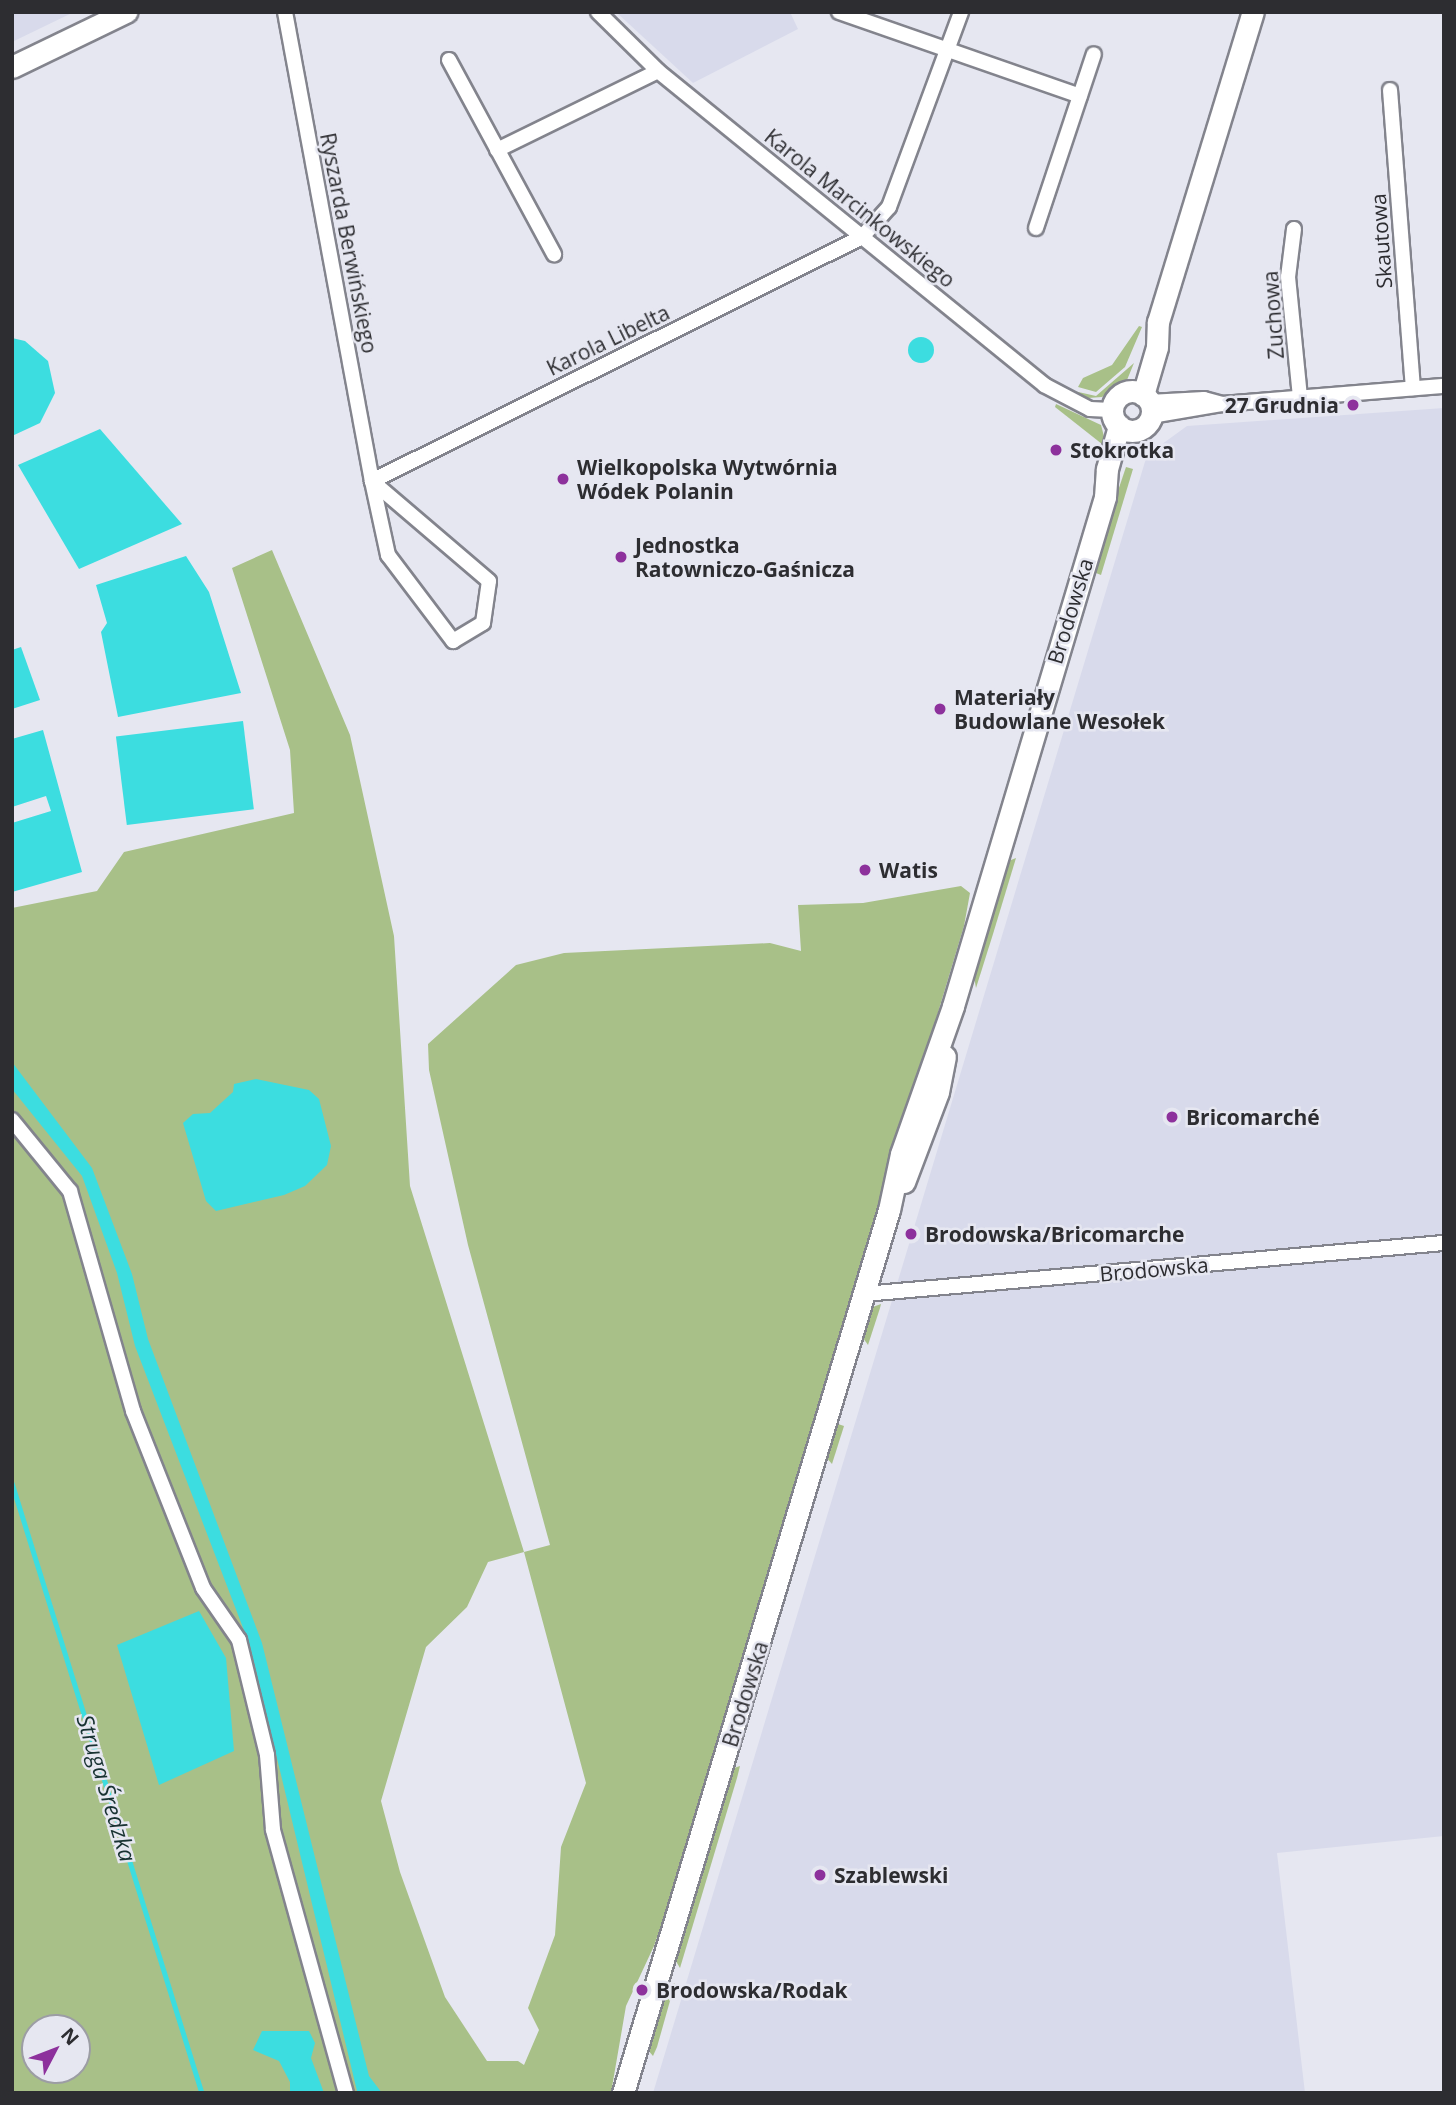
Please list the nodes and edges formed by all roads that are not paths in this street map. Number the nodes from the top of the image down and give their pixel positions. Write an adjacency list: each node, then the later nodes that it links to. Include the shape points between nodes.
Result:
1 (126, 12): 10 (street)
2 (285, 12): 24 (street, Ryszarda Berwińskiego)
3 (598, 12): 11 (street, Karola Marcinkowskiego)
4 (839, 12): 7 (street)
5 (961, 12): 7 (street)
6 (1253, 12): 22 (street, via 1158,322 1145,343)
7 (946, 50): 13 (street); 17 (street, via 888,207)
8 (1094, 54): 13 (street)
9 (449, 60): 14 (street)
10 (12, 67)
11 (658, 71): 14 (street); 17 (street, Karola Marcinkowskiego)
12 (1390, 90): 20 (street, Skautowa)
13 (1080, 96): 15 (street)
14 (497, 150): 18 (street)
15 (1036, 228)
16 (1294, 229): 21 (street, Zuchowa, via 1288,277)
17 (862, 237): 23 (street, Karola Marcinkowskiego, via 1057,394); 24 (street, Karola Libelta)
18 (554, 254)
19 (1444, 386): 20 (street)
20 (1413, 388): 21 (street)
21 (1300, 398): 22 (street, via 1223,404)
22 (1143, 401): 23 (street, via 1148,423); 23 (street, via 1114,401)
23 (1121, 423): 27 (street, Brodowska, via 1107,469 1105,497 953,1006 901,1154)
24 (372, 481): 24 (street, Ryszarda Berwińskiego, via 388,555 453,641 483,623 489,581)
25 (12, 1120): 28 (street, via 69,1191 133,1411 203,1588 239,1640 267,1755 273,1830)
26 (1444, 1243): 27 (street, Brodowska)
27 (864, 1294): 29 (street, Brodowska)
28 (346, 2093)
29 (623, 2093)

